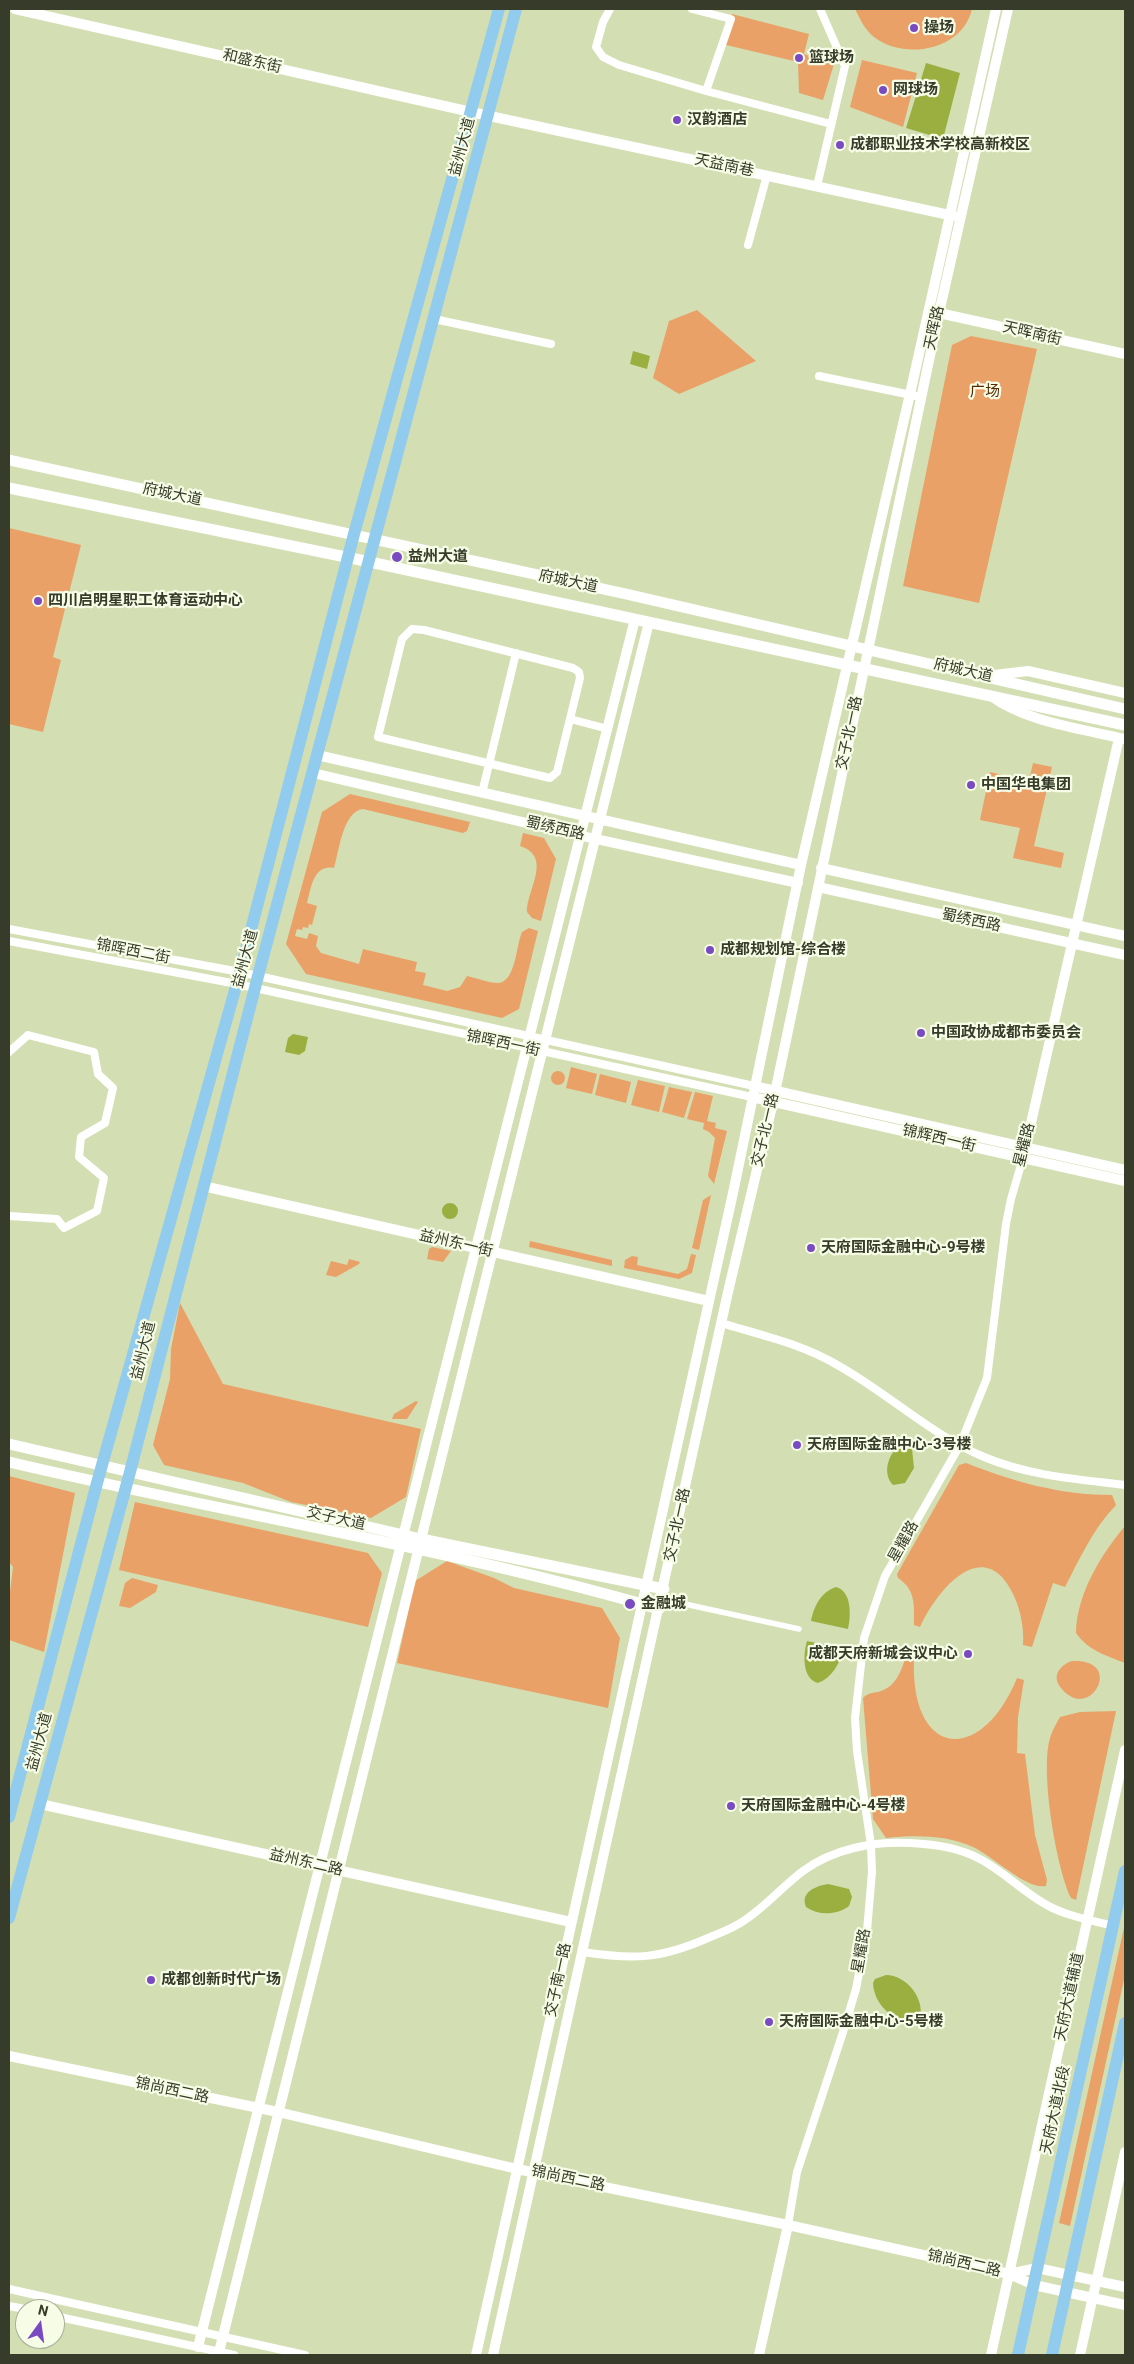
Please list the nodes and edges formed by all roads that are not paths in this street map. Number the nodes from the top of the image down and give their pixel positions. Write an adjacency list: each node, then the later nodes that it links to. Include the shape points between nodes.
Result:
1 (16, 9): 10 (street, 和盛东街)
2 (499, 9): 10 (main road, 益州大道)
3 (516, 9): 11 (main road, 益州大道)
4 (610, 9): 9 (street, via 596,47 603,57 619,65)
5 (692, 9): 9 (street, via 731,19)
6 (820, 9): 12 (street, via 845,66)
7 (996, 9): 15 (street, 天晖路)
8 (1008, 9): 16 (street, 天晖路)
9 (706, 91): 12 (street)
10 (471, 112): 11 (street, 和盛东街); 26 (main road, 益州大道)
11 (488, 116): 13 (street, 天益南巷); 19 (main road, 益州大道)
12 (831, 124): 14 (street)
13 (767, 175): 14 (street, 天益南巷); 17 (street)
14 (817, 186): 15 (street, 天益南巷)
15 (949, 214): 16 (street, 天益南巷); 23 (street, 天晖路)
16 (960, 217): 18 (street, 天晖路)
17 (748, 245)
18 (938, 313): 21 (street, 天晖南街); 23 (street, 天晖路)
19 (434, 319): 20 (street); 27 (main road, 益州大道)
20 (551, 344)
21 (1125, 354)
22 (819, 376): 23 (street)
23 (915, 396): 32 (street, 天晖路); 33 (street, 天晖路)
24 (9, 460): 26 (main road, 府城大道)
25 (9, 488): 28 (main road, 府城大道)
26 (354, 534): 27 (main road, 府城大道); 28 (main road, 益州大道)
27 (375, 539): 29 (main road, 益州大道); 32 (main road, 府城大道)
28 (348, 557): 29 (main road, 府城大道); 63 (main road, 益州大道)
29 (370, 562): 30 (main road, 府城大道); 45 (main road, 益州大道)
30 (635, 618): 31 (main road, 府城大道); 43 (street)
31 (649, 622): 35 (main road, 府城大道); 50 (street)
32 (852, 645): 33 (main road, 府城大道); 35 (street, 交子北一路)
33 (868, 649): 36 (street, 交子北一路); 37 (main road, 府城大道)
34 (516, 653): 41 (street, via 579,672); 46 (street); 46 (street, via 412,629 402,639 378,737)
35 (847, 664): 36 (main road, 府城大道); 53 (street, 交子北一路)
36 (864, 668): 39 (main road, 府城大道); 54 (street, 交子北一路)
37 (986, 676): 38 (street, via 1028,671); 40 (main road, 府城大道)
38 (1125, 693)
39 (990, 696): 42 (main road, 府城大道); 44 (street, via 1007,708 1022,713)
40 (1125, 709)
41 (570, 719): 43 (street); 46 (street, via 557,772 550,778)
42 (1125, 725)
43 (608, 729): 49 (street)
44 (1122, 739): 57 (street, 星耀路)
45 (317, 755): 47 (main road, 益州大道); 48 (street, 蜀绣西路)
46 (489, 764): 48 (street)
47 (313, 773): 51 (street, 蜀绣西路); 64 (main road, 益州大道)
48 (482, 793): 49 (street, 蜀绣西路)
49 (586, 817): 50 (street, 蜀绣西路); 51 (street)
50 (600, 820): 52 (street); 53 (street, 蜀绣西路)
51 (582, 836): 52 (street, 蜀绣西路); 65 (street)
52 (595, 839): 55 (street, 蜀绣西路); 66 (street)
53 (801, 865): 55 (street, 交子北一路)
54 (821, 868): 56 (street, 交子北一路); 57 (street, 蜀绣西路)
55 (798, 883): 70 (street, 交子北一路)
56 (818, 886): 61 (street, 蜀绣西路); 71 (street, 交子北一路)
57 (1076, 924): 59 (street, 蜀绣西路); 61 (street, 星耀路)
58 (9, 929): 63 (street, 锦晖西二街)
59 (1125, 936)
60 (9, 941): 63 (street, 锦晖西二街)
61 (1071, 943): 62 (street, 蜀绣西路); 74 (street, 星耀路)
62 (1125, 955)
63 (239, 978): 64 (street, 锦晖西二街); 64 (street, 锦晖西二街); 86 (main road, 益州大道)
64 (256, 982): 65 (street, 锦晖西一街); 67 (street, 锦晖西一街); 77 (main road, 益州大道)
65 (531, 1037): 66 (street, 锦晖西一街); 67 (street)
66 (545, 1040): 69 (street); 70 (street, 锦晖西一街)
67 (528, 1049): 69 (street, 锦晖西一街); 79 (street)
68 (9, 1052): 78 (street, via 28,1035 94,1052 98,1074 113,1088 105,1123 81,1137 79,1157 104,1178 97,1211 64,1228 56,1219)
69 (542, 1052): 72 (street, 锦晖西一街); 80 (street)
70 (754, 1086): 71 (street, 锦辉西一街); 72 (street, 交子北一路)
71 (775, 1090): 73 (street, 交子北一路); 74 (street, 锦辉西一街)
72 (752, 1097): 73 (street, 锦辉西一街); 81 (street, 交子北一路)
73 (773, 1102): 74 (street, 锦辉西一街); 82 (street, 交子北一路)
74 (1024, 1153): 75 (street, 锦辉西一街); 76 (street, 锦辉西一街); 84 (street, 星耀路, via 1006,1224 987,1378)
75 (1125, 1170)
76 (1125, 1181)
77 (203, 1186): 79 (street, 益州东一街); 87 (main road, 益州大道)
78 (9, 1216)
79 (477, 1249): 80 (street, 益州东一街); 91 (street)
80 (492, 1252): 81 (street, 益州东一街); 92 (street)
81 (709, 1301): 93 (street, 交子北一路)
82 (722, 1322): 84 (street, via 795,1345 838,1364); 94 (street, 交子北一路)
83 (9, 1444): 86 (main road, 交子大道)
84 (960, 1445): 89 (street, via 991,1460 1028,1472); 100 (street, 星耀路, via 885,1576 864,1638 857,1689 856,1735)
85 (9, 1462): 88 (main road, 交子大道)
86 (102, 1466): 87 (main road, 交子大道); 88 (main road, 益州大道)
87 (130, 1472): 90 (main road, 益州大道); 91 (main road, 交子大道)
88 (97, 1483): 90 (main road, 交子大道); 99 (main road, 益州大道)
89 (1125, 1485)
90 (125, 1490): 91 (main road, 交子大道); 98 (main road, 益州大道)
91 (403, 1541): 92 (main road, 交子大道); 101 (street)
92 (419, 1544): 93 (main road, 交子大道); 95 (main road, 交子大道); 102 (street)
93 (646, 1586): 94 (main road, 交子大道); 95 (street, 交子北一路)
94 (661, 1599): 95 (main road, 交子大道); 96 (street); 108 (street, 交子南一路)
95 (643, 1604): 106 (street, 交子南一路)
96 (799, 1629)
97 (1125, 1750): 105 (street, 天府大道辅道)
98 (40, 1804): 101 (street, 益州东二路); 104 (main road, 益州大道)
99 (9, 1817)
100 (872, 1845): 105 (street, via 910,1843 950,1848 979,1858 1046,1905); 108 (street, via 826,1856 744,1921 679,1951 642,1958); 116 (street, 星耀路, via 867,1931 856,1989 797,2172)
101 (321, 1867): 102 (street, 益州东二路); 111 (street)
102 (338, 1871): 106 (street, 益州东二路); 112 (street)
103 (1125, 1871): 107 (main road, 天府大道北段)
104 (9, 1918)
105 (1088, 1920): 107 (street); 118 (street, 天府大道辅道)
106 (571, 1922): 114 (street, 交子南一路)
107 (1113, 1926): 117 (main road, 天府大道北段)
108 (583, 1952): 115 (street, 交子南一路)
109 (1125, 2023): 119 (main road)
110 (9, 2056): 111 (street, 锦尚西二路)
111 (259, 2109): 112 (street, 锦尚西二路); 128 (street)
112 (278, 2112): 114 (street, 锦尚西二路); 129 (street)
113 (1125, 2152): 120 (street)
114 (517, 2169): 115 (street, 锦尚西二路); 134 (street, 交子南一路)
115 (535, 2173): 116 (street, 锦尚西二路); 135 (street, 交子南一路)
116 (788, 2225): 118 (street, 锦尚西二路); 136 (street, 星耀路)
117 (1038, 2268): 118 (street); 119 (street); 121 (main road, 天府大道北段)
118 (1009, 2274): 121 (street, 锦尚西二路); 137 (street, 天府大道辅道)
119 (1069, 2275): 120 (street); 124 (main road)
120 (1097, 2281): 122 (street); 125 (street)
121 (1034, 2285): 124 (street, 锦尚西二路); 138 (main road, 天府大道北段)
122 (1125, 2287)
123 (9, 2289): 128 (street)
124 (1066, 2292): 125 (street, 锦尚西二路); 139 (main road)
125 (1093, 2298): 126 (street, 锦尚西二路); 140 (street)
126 (1125, 2305)
127 (65, 2318): 130 (street)
128 (203, 2333): 129 (street); 130 (street)
129 (222, 2337): 131 (street); 133 (street)
130 (198, 2347): 131 (street)
131 (219, 2352): 132 (street)
132 (234, 2355)
133 (305, 2355)
134 (476, 2355)
135 (493, 2355)
136 (759, 2355)
137 (991, 2355)
138 (1018, 2355)
139 (1052, 2355)
140 (1080, 2355)

